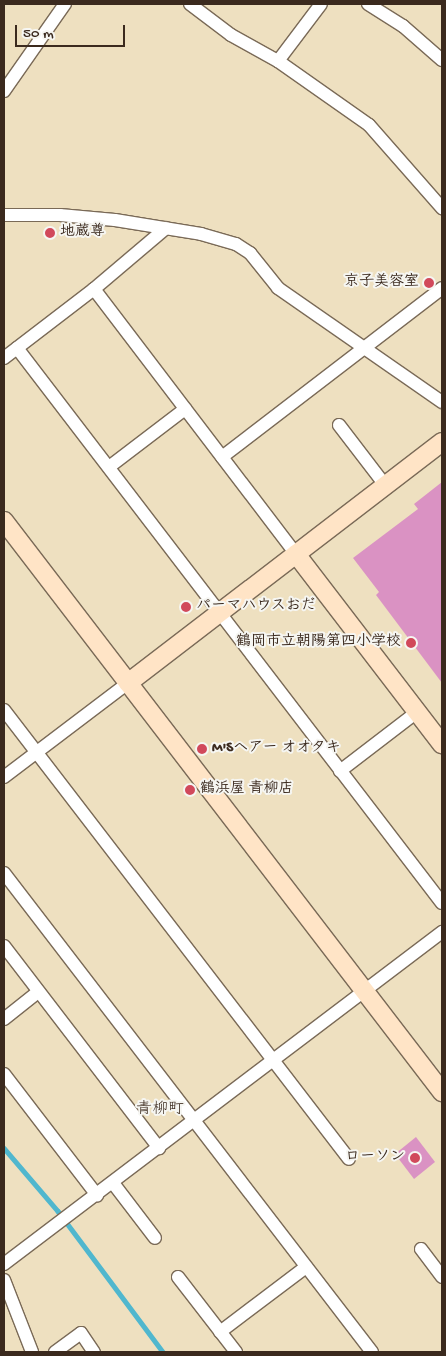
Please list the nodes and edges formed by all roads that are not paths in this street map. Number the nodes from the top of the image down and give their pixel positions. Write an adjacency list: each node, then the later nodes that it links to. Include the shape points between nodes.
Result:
1 (66, 4): 7 (street)
2 (190, 4): 6 (street, via 231,35)
3 (321, 4): 6 (street)
4 (368, 4): 5 (street, via 403,26)
5 (442, 60)
6 (278, 61): 8 (street, via 369,125)
7 (4, 91)
8 (442, 208)
9 (4, 215): 10 (street, via 60,215)
10 (166, 228): 12 (street); 14 (street, via 236,244 250,253 278,288)
11 (442, 288): 14 (street)
12 (94, 289): 13 (street); 17 (street)
13 (17, 348): 15 (street); 21 (street)
14 (363, 348): 16 (street); 20 (street)
15 (4, 358)
16 (442, 402)
17 (185, 409): 20 (street); 21 (street)
18 (339, 425): 22 (street)
19 (442, 442): 22 (street)
20 (222, 457): 24 (street)
21 (109, 467): 25 (street)
22 (385, 485): 24 (street)
23 (4, 521): 26 (street)
24 (296, 554): 25 (street); 28 (street)
25 (219, 614): 26 (street); 31 (street)
26 (128, 683): 30 (street); 37 (street)
27 (4, 710): 30 (street)
28 (418, 712): 29 (street); 31 (street)
29 (442, 744)
30 (36, 752): 32 (street); 40 (street)
31 (340, 771): 34 (street)
32 (4, 777)
33 (4, 873): 43 (street)
34 (442, 904)
35 (442, 932): 37 (street)
36 (4, 946): 38 (street)
37 (365, 991): 40 (street); 42 (street)
38 (38, 992): 39 (street); 44 (street)
39 (4, 1019)
40 (273, 1061): 43 (street); 45 (street)
41 (4, 1074): 47 (street)
42 (442, 1092)
43 (194, 1121): 44 (street); 51 (street)
44 (159, 1148): 46 (street)
45 (349, 1159)
46 (114, 1183): 47 (street); 48 (street)
47 (96, 1195): 50 (street)
48 (155, 1238)
49 (421, 1249): 53 (street)
50 (4, 1264)
51 (306, 1267): 55 (street); 60 (street)
52 (178, 1277): 55 (street)
53 (442, 1277)
54 (4, 1280): 56 (street)
55 (220, 1332): 59 (street)
56 (32, 1352)
57 (55, 1352): 58 (street, via 81,1333)
58 (94, 1352)
59 (236, 1352)
60 (372, 1352)

